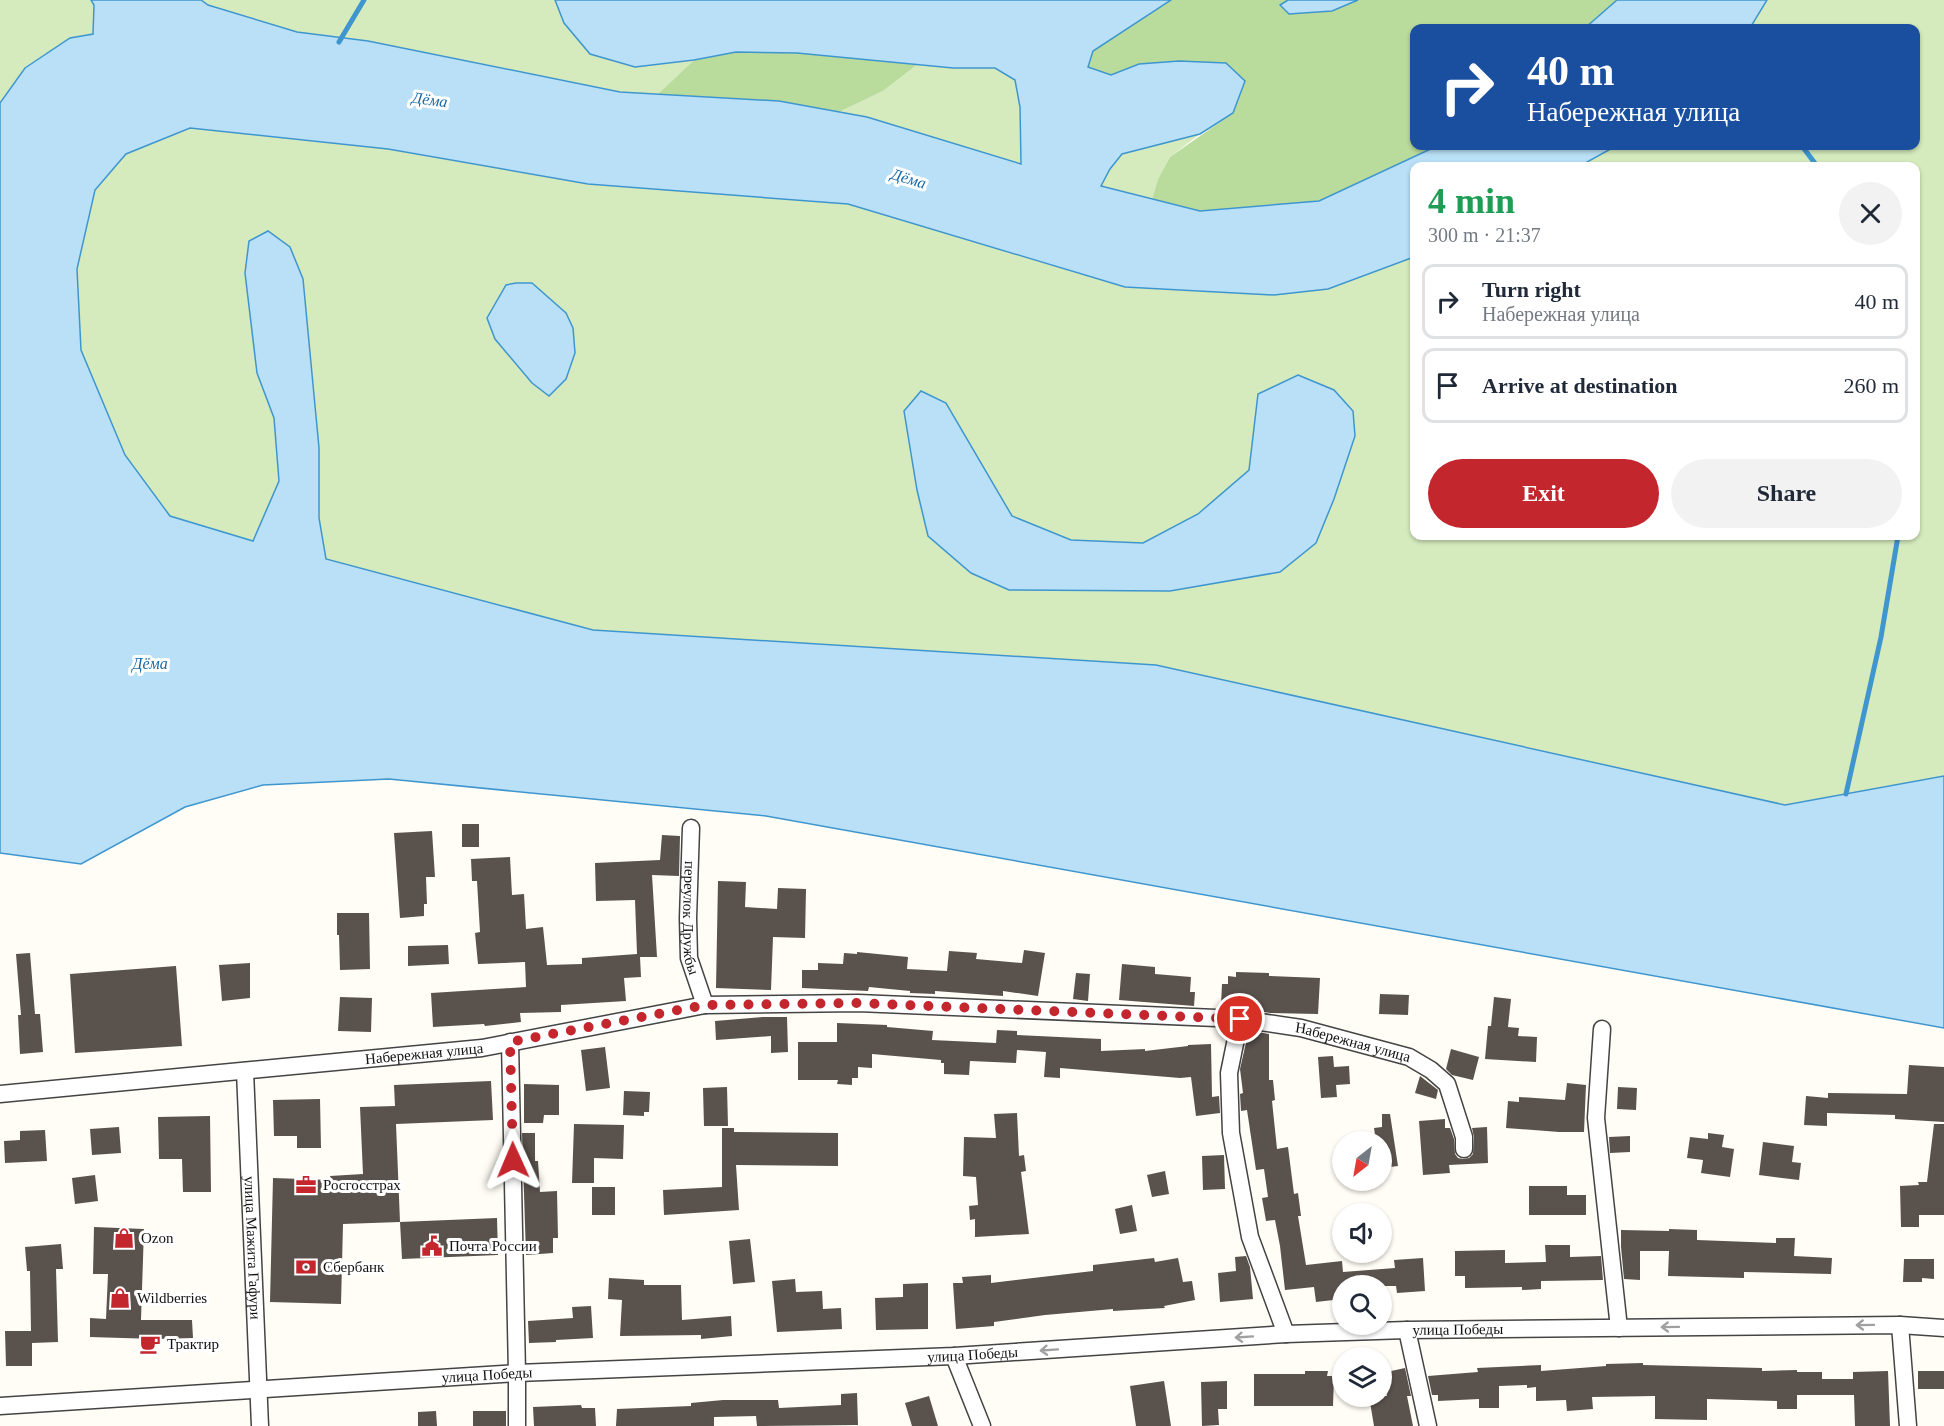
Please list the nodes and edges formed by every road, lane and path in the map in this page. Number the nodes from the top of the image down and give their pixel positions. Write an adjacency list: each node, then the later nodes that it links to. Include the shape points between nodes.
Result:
1 (691, 828): 2 (street, переулок Дружбы, via 689,958)
2 (705, 1005): 3 (street, Набережная улица, via 858,1003); 5 (street, Набережная улица)
3 (1240, 1019): 8 (street, Набережная улица, via 1301,1028 1409,1057 1447,1084 1464,1137); 13 (street, via 1229,1073 1231,1133 1250,1237)
4 (1602, 1029): 10 (street, via 1596,1118)
5 (510, 1042): 6 (street, Набережная улица); 15 (street)
6 (245, 1071): 7 (street, Набережная улица); 16 (street, улица Мажита Гафури)
7 (0, 1095)
8 (1464, 1149)
9 (1900, 1325): 10 (street, улица Победы, one-way to 10); 11 (street, улица Победы); 22 (street)
10 (1619, 1328): 12 (street, улица Победы)
11 (1944, 1328)
12 (1407, 1330): 13 (street, улица Победы); 21 (street)
13 (1286, 1334): 14 (street, улица Победы, one-way to 14)
14 (954, 1356): 15 (street, улица Победы); 20 (street)
15 (517, 1372): 16 (street, улица Победы); 19 (street)
16 (258, 1389): 17 (street, улица Победы); 18 (street, улица Мажита Гафури)
17 (0, 1406)
18 (260, 1426)
19 (517, 1426)
20 (982, 1426)
21 (1428, 1426)
22 (1908, 1426)

